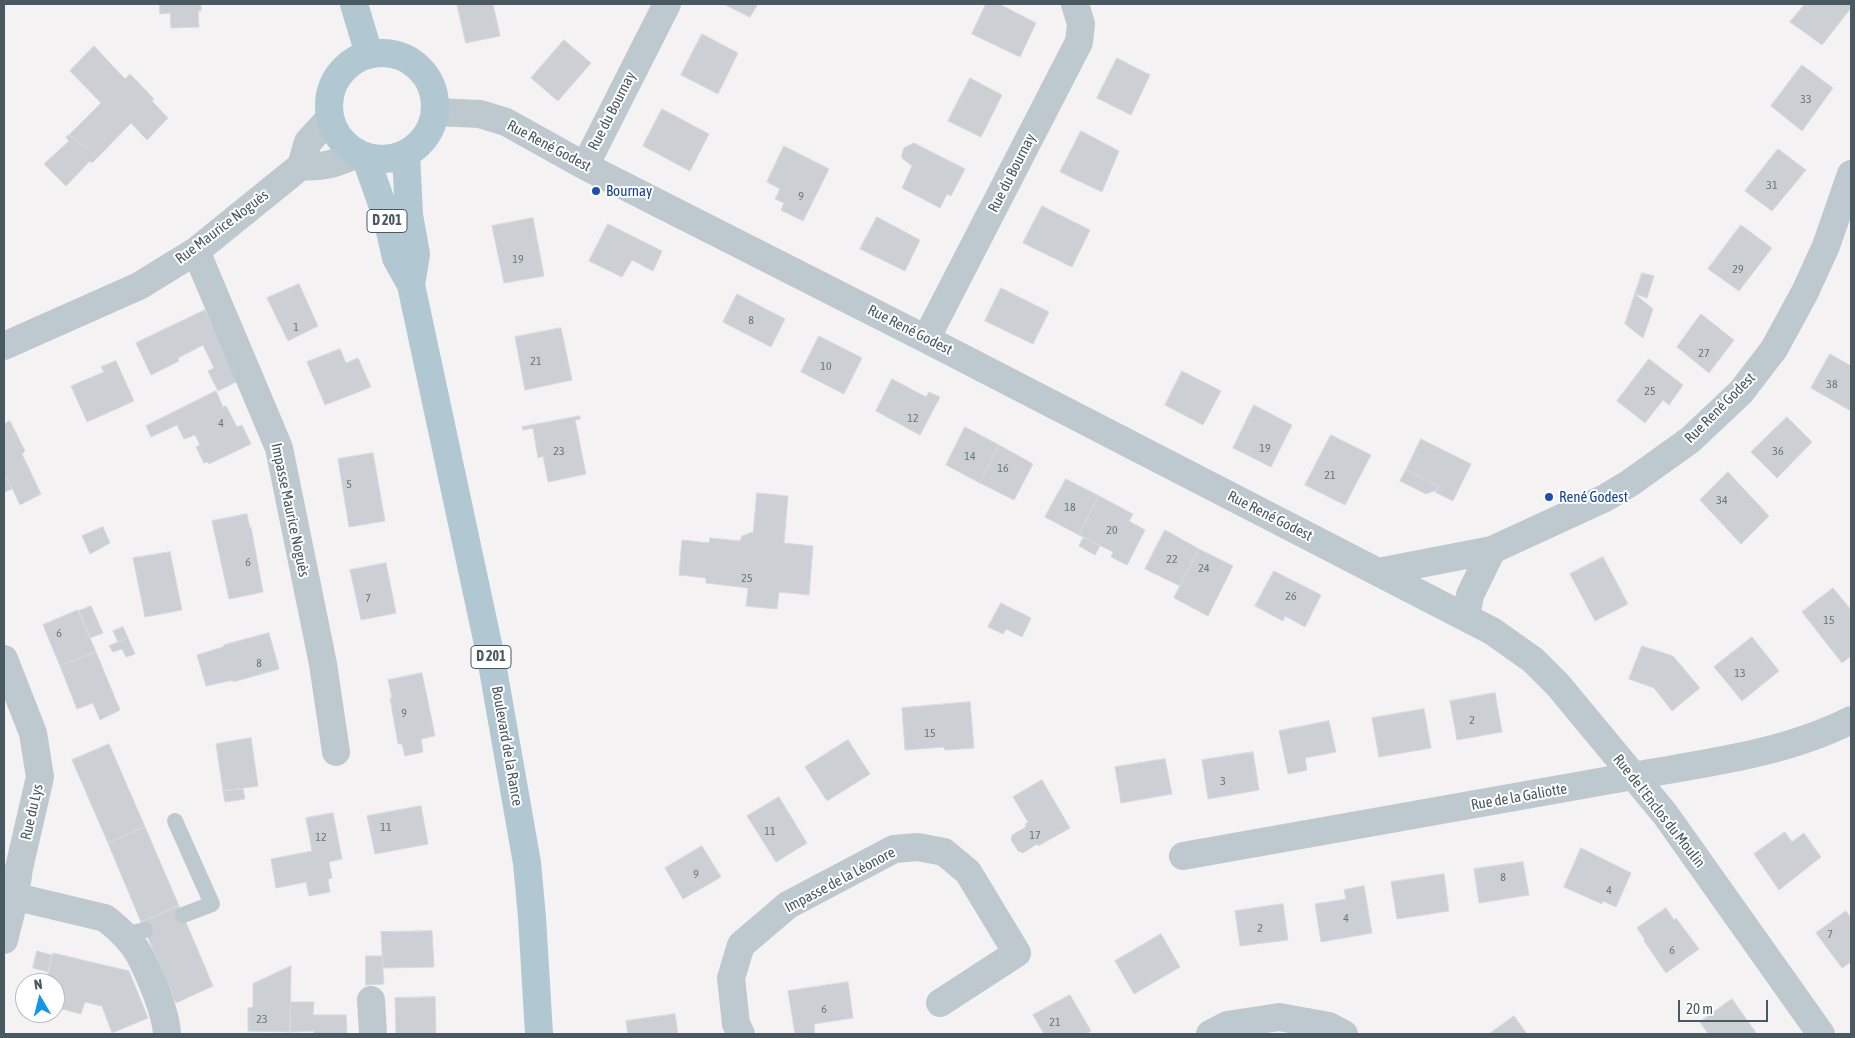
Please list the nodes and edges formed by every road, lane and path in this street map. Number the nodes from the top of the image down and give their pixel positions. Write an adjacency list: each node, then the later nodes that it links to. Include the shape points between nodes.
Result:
1 (354, 4): 4 (main road)
2 (667, 4): 10 (street, Rue du Bournay)
3 (1075, 4): 14 (street, Rue du Bournay, via 1081,24 1079,42)
4 (369, 54): 5 (main road, via 386,52 417,66 428,79 434,95); 6 (main road, via 341,72 329,102)
5 (435, 112): 7 (main road, via 430,129); 10 (street, Rue René Godest, via 480,114 506,122)
6 (330, 118): 8 (main road, via 346,145); 9 (street, via 308,142)
7 (406, 154): 8 (main road, via 388,159); 13 (main road, Boulevard de la Rance / D 201, via 409,215 416,254)
8 (362, 155): 9 (street, via 319,167); 13 (main road, Boulevard de la Rance / D 201, via 386,218 396,258)
9 (301, 166): 12 (street, Rue Maurice Noguès)
10 (585, 166): 14 (street, Rue René Godest)
11 (1851, 174): 16 (street, Rue René Godest, via 1826,246 1805,292 1774,349 1740,392 1690,440 1630,483 1605,498)
12 (196, 250): 15 (street, Rue Maurice Noguès, via 139,286); 23 (street, Impasse Maurice Noguès, via 279,448 323,664)
13 (411, 285): 34 (main road, Boulevard de la Rance / D 201, via 492,658 523,843 532,917)
14 (926, 339): 18 (street, Rue René Godest)
15 (4, 346)
16 (1492, 550): 17 (street, Rue René Godest); 20 (street, via 1470,595)
17 (1455, 557): 18 (street, Rue René Godest); 19 (street)
18 (1378, 572): 19 (street, Rue René Godest)
19 (1431, 598): 20 (street, Rue René Godest)
20 (1466, 617): 24 (street, Rue de l'Enclos du Moulin, via 1533,660 1558,685)
21 (4, 659): 27 (street, Rue du Lys, via 33,733 40,777 19,868)
22 (1851, 720): 24 (street, Rue de la Galiotte, via 1774,750)
23 (336, 752)
24 (1633, 776): 26 (street, Rue de la Galiotte); 38 (street, Rue de l'Enclos du Moulin, via 1665,814)
25 (175, 821): 28 (lane, via 212,904)
26 (1183, 856)
27 (9, 895): 29 (street, Rue du Lys); 32 (street, via 105,918 118,928 134,933)
28 (183, 915)
29 (4, 940)
30 (371, 1000): 33 (street)
31 (940, 1003): 35 (street, Impasse de la Léonore, via 1017,953 968,872 944,852 918,846 894,849 788,905 741,945 730,978 736,1024)
32 (166, 1028)
33 (373, 1034)
34 (539, 1034)
35 (741, 1034)
36 (1210, 1034): 37 (street, via 1227,1025 1279,1017 1329,1026)
37 (1344, 1034)
38 (1821, 1034)

